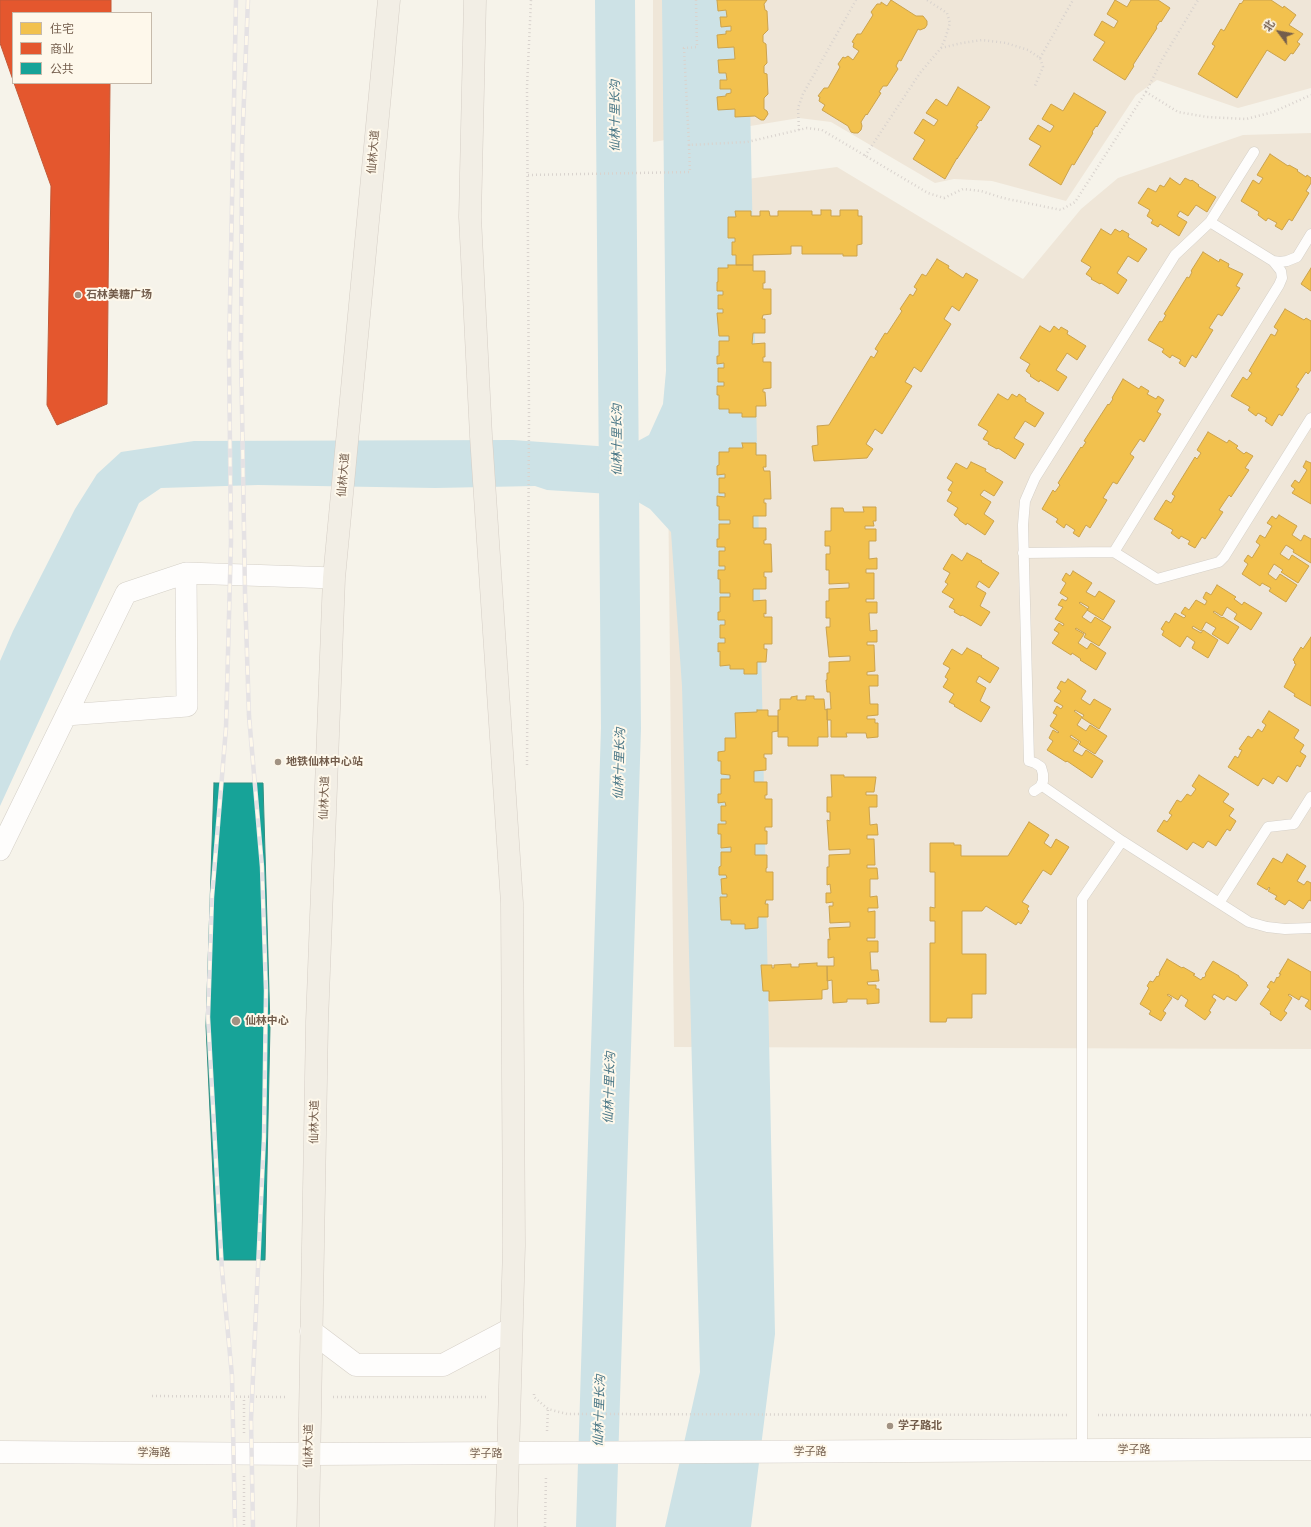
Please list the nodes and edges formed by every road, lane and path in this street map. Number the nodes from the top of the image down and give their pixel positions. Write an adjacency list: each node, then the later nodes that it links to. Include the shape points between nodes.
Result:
1 (389, 0): 26 (main road, 仙林大道)
2 (475, 0): 34 (main road, via 470,217 480,436 512,903 514,1246)
3 (531, 0): 18 (path, via 527,87)
4 (696, 0): 15 (path, via 698,48 684,48)
5 (856, 0): 14 (path, via 803,94 798,108)
6 (927, 0): 9 (path, via 947,13 950,23)
7 (1073, 0): 10 (path)
8 (1198, 0): 12 (path)
9 (941, 48): 10 (path, via 982,40 994,41 1018,46); 17 (path, via 920,73)
10 (1040, 58): 11 (path, via 1043,67)
11 (1034, 88)
12 (1146, 92): 13 (path, via 1178,112 1206,117 1246,119 1273,112); 17 (path, via 1075,202 1061,210 963,189 944,198 928,193)
13 (1311, 95)
14 (799, 130): 15 (path, via 748,142); 17 (path, via 822,130)
15 (690, 145): 18 (path, via 690,172)
16 (1254, 152): 19 (lane)
17 (865, 156)
18 (528, 176): 28 (path)
19 (1210, 222): 21 (lane); 24 (lane, via 1175,255 1035,478 1023,513)
20 (1311, 234): 21 (lane, via 1297,257 1288,261)
21 (1273, 260): 23 (lane, via 1281,271 1279,285)
22 (1311, 418): 23 (lane, via 1219,562 1157,578)
23 (1114, 552): 24 (lane)
24 (1024, 553): 30 (lane, via 1029,761 1040,767 1043,774 1043,781 1037,788)
25 (186, 573): 26 (street); 27 (street, via 126,593); 27 (street, via 188,706)
26 (334, 578): 35 (main road, 仙林大道, via 317,1022)
27 (66, 715): 31 (street)
28 (527, 771)
29 (1311, 797): 32 (lane, via 1294,824 1268,827)
30 (1122, 841): 32 (lane); 45 (lane, via 1082,899)
31 (0, 850)
32 (1219, 903): 33 (lane, via 1249,922 1267,927)
33 (1311, 928)
34 (511, 1329): 35 (main road, via 443,1365 356,1365); 39 (main road)
35 (311, 1331): 38 (main road, 仙林大道)
36 (533, 1390): 40 (path)
37 (152, 1396): 38 (path)
38 (310, 1397): 39 (path); 47 (main road, 仙林大道)
39 (509, 1397): 40 (path); 48 (main road)
40 (534, 1397): 41 (path, via 548,1409 567,1414)
41 (1072, 1415)
42 (1096, 1415): 43 (path)
43 (1311, 1415)
44 (1311, 1449): 45 (main road, 学子路)
45 (1082, 1450): 48 (main road, 学子路)
46 (0, 1452): 47 (main road, 学海路)
47 (309, 1454): 48 (main road, 学子路); 49 (main road, 仙林大道)
48 (508, 1454): 50 (main road)
49 (308, 1527)
50 (506, 1527)

